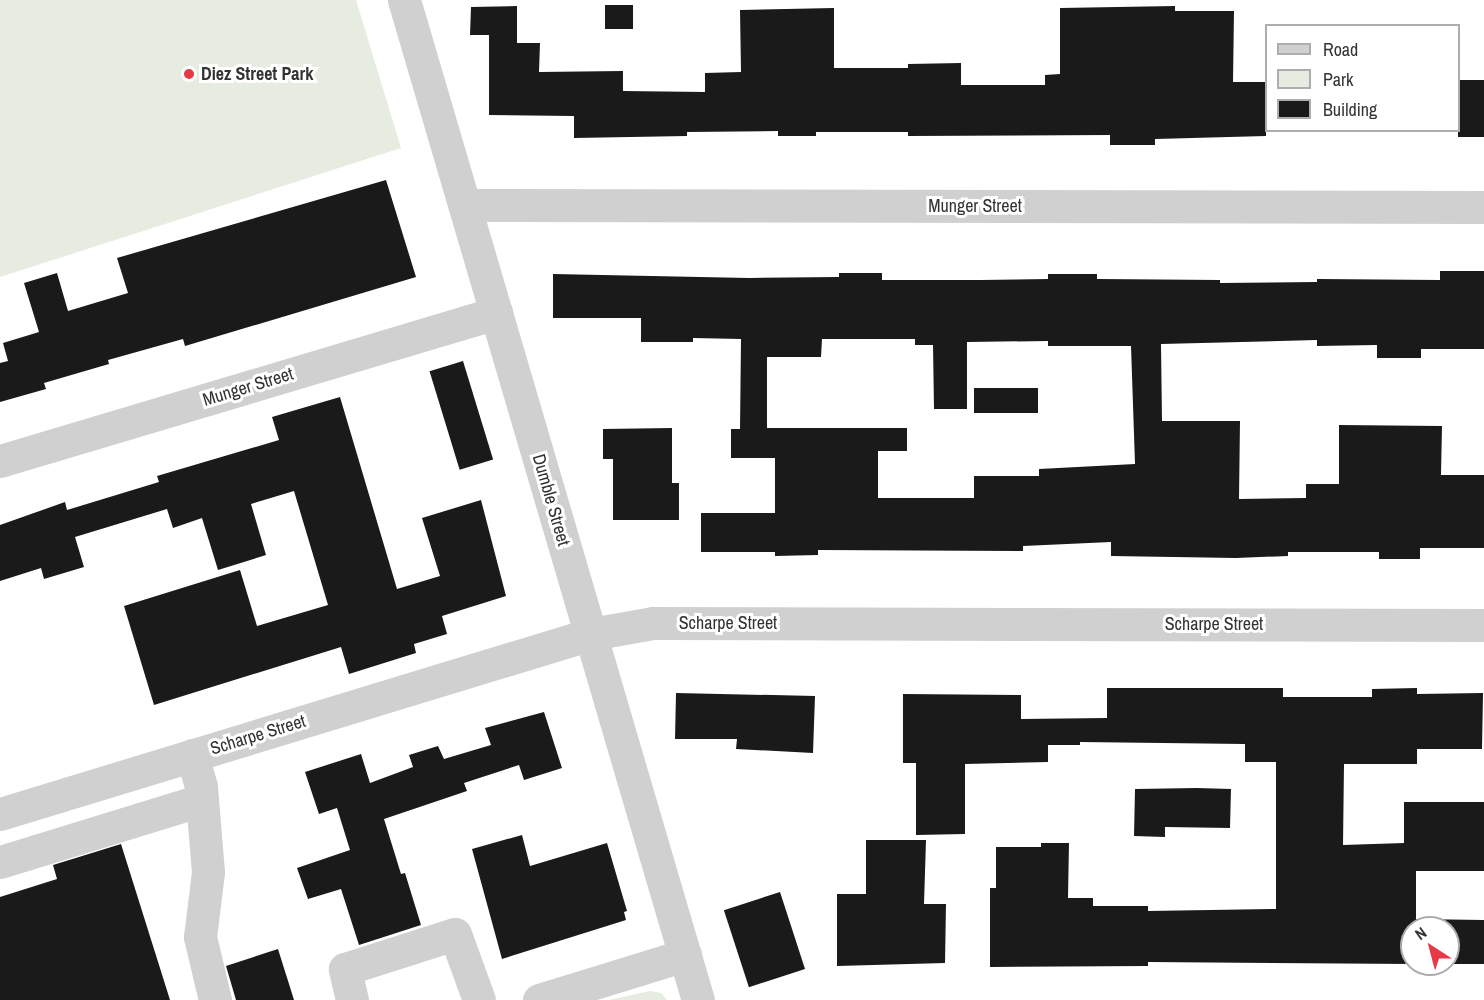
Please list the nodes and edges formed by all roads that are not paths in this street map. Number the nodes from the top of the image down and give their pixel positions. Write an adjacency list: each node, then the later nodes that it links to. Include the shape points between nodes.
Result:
1 (404, 0): 2 (street, Dumble Street)
2 (466, 205): 3 (street, Munger Street); 4 (street, Dumble Street)
3 (1484, 207)
4 (496, 313): 5 (street, Munger Street); 7 (street, Dumble Street)
5 (0, 461)
6 (1484, 625): 7 (street, Scharpe Street, via 653,623)
7 (591, 634): 8 (street, Scharpe Street); 12 (street, Dumble Street)
8 (192, 755): 9 (street); 10 (street, Scharpe Street)
9 (202, 800): 11 (street); 13 (street, via 208,872 200,937)
10 (0, 814)
11 (0, 862)
12 (685, 956): 16 (street); 17 (street, Dumble Street)
13 (215, 1000)
14 (352, 1000): 15 (street, via 345,969 455,934)
15 (479, 1000)
16 (539, 1000)
17 (698, 1000)

